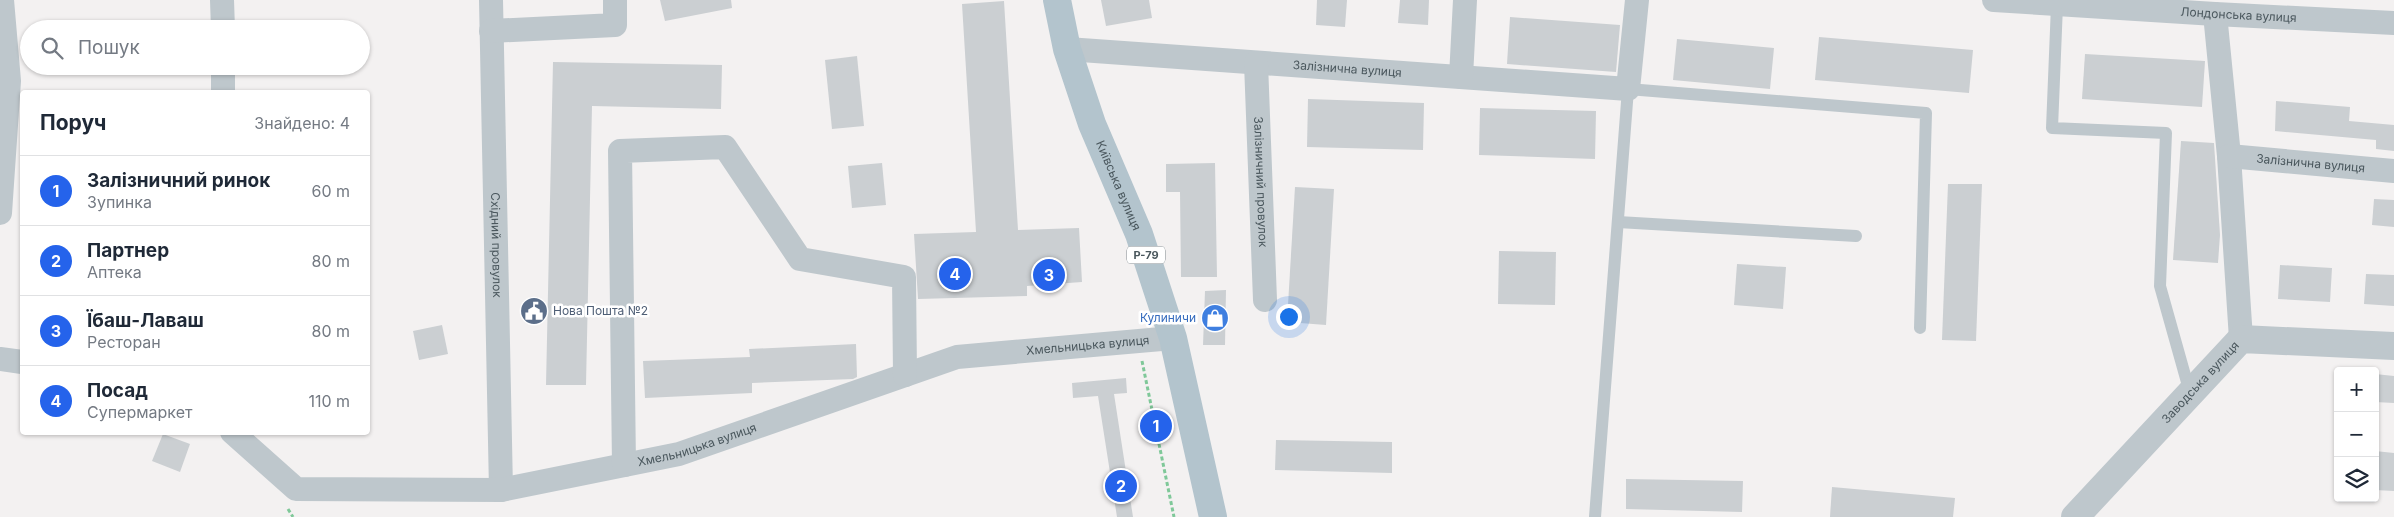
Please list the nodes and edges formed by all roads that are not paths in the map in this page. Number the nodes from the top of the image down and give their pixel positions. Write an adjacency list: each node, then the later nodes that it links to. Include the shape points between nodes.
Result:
1 (2, 0): 23 (street, via 9,81)
2 (222, 0): 12 (street)
3 (491, 0): 14 (street, Східний провулок)
4 (615, 0): 14 (street, via 616,25)
5 (1057, 0): 15 (main road, Київська вулиця / Р-79)
6 (1465, 0): 18 (street)
7 (1636, 0): 19 (street)
8 (1994, 0): 9 (street, Лондонська вулиця)
9 (2017, 1): 10 (street, Лондонська вулиця)
10 (2057, 5): 11 (street, Лондонська вулиця); 34 (lane, via 2052,128 2166,133 2160,286)
11 (2215, 14): 13 (street, Лондонська вулиця); 21 (street)
12 (222, 20)
13 (2394, 23)
14 (491, 31): 37 (street, Східний провулок)
15 (1067, 50): 16 (street, Залізнична вулиця); 28 (main road, Київська вулиця / Р-79, via 1092,124 1139,234)
16 (1256, 63): 18 (street, Залізнична вулиця); 26 (street, Залізничний провулок)
17 (223, 75): 20 (street)
18 (1461, 77): 19 (street, Залізнична вулиця)
19 (1628, 89): 24 (lane); 27 (lane, via 1926,113)
20 (223, 90)
21 (2229, 156): 22 (street, Залізнична вулиця); 29 (street)
22 (2394, 172)
23 (0, 212)
24 (1618, 222): 25 (lane); 39 (lane)
25 (1856, 236)
26 (1265, 300)
27 (1920, 328)
28 (1173, 338): 33 (street, Хмельницька вулиця, via 957,357); 38 (main road, Київська вулиця / Р-79)
29 (2241, 338): 30 (street, Заводська вулиця); 34 (street, Заводська вулиця)
30 (2394, 346)
31 (0, 358): 32 (street)
32 (20, 362)
33 (906, 375): 36 (street, Хмельницька вулиця, via 679,454); 36 (street, via 904,277 800,259 725,147 620,150)
34 (2190, 393): 40 (street, Заводська вулиця)
35 (235, 435): 37 (street, Хмельницька вулиця, via 296,489)
36 (624, 465): 37 (street, Хмельницька вулиця)
37 (501, 490)
38 (1213, 517)
39 (1596, 517)
40 (2075, 517)

